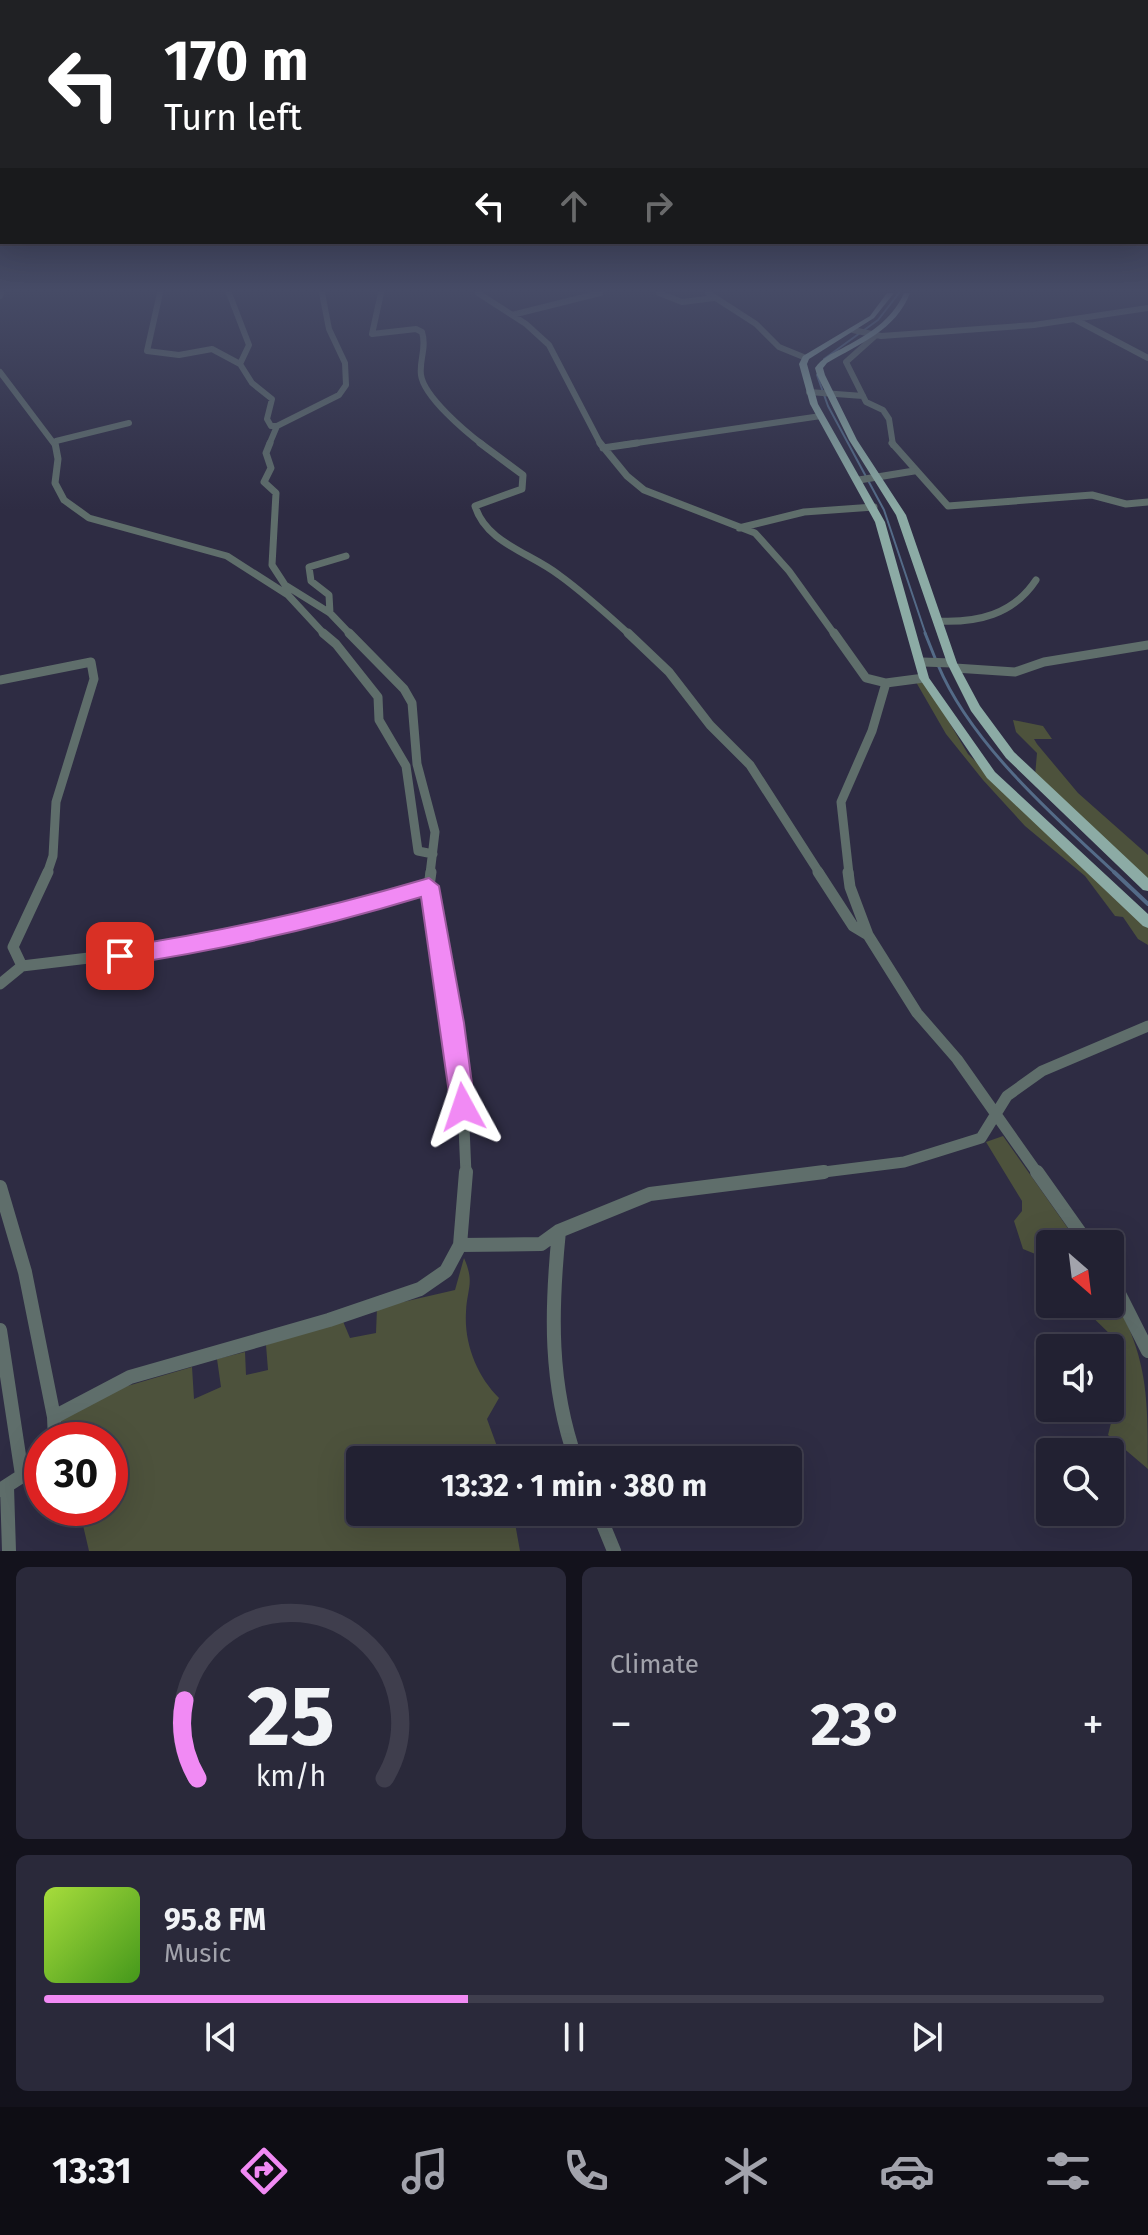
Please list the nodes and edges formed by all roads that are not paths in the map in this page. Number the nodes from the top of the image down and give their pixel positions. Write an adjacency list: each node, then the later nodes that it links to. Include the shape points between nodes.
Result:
1 (241, 365): 14 (street, via 272,399 267,419)
2 (345, 365): 14 (street, via 346,385 339,395)
3 (423, 365): 37 (street, via 430,394 467,433 523,475 522,489 481,501 475,506 478,516 495,536 556,572 657,659 750,765 853,926)
4 (561, 365): 16 (street)
5 (803, 365): 9 (main road)
6 (822, 365): 10 (main road)
7 (848, 365): 11 (street)
8 (0, 372): 15 (street, via 25,395 31,412)
9 (813, 392): 10 (street); 12 (main road)
10 (830, 392): 11 (street); 18 (main road)
11 (863, 396): 17 (street, via 883,410 893,427 893,448)
12 (821, 416): 16 (street); 19 (main road)
13 (129, 423): 15 (street)
14 (277, 426): 25 (street, via 266,453 271,468 264,482 276,493 272,565 285,585)
15 (56, 441): 33 (street, via 55,483 64,500 89,518 227,556 288,595 336,644 378,697 379,720 406,766 418,851)
16 (603, 448): 22 (street, via 644,490)
17 (914, 471): 18 (street); 20 (street, via 951,507 1092,495 1126,504)
18 (879, 478): 19 (street); 26 (main road, via 901,515)
19 (859, 480): 21 (main road)
20 (1148, 502)
21 (874, 507): 22 (street, via 804,512); 28 (main road)
22 (739, 528): 32 (street, via 760,538 789,571 866,678)
23 (346, 556): 25 (street, via 309,567 311,581 329,595)
24 (1036, 580): 26 (street, via 1027,595 997,615 965,623)
25 (330, 613): 33 (street, via 412,703 417,764 435,832)
26 (937, 621): 29 (main road)
27 (1148, 645): 29 (street, via 1044,662 1015,672)
28 (922, 662): 29 (street); 30 (main road)
29 (954, 665): 35 (main road, via 975,708 1010,755)
30 (924, 678): 32 (street); 36 (main road, via 991,775)
31 (0, 680): 38 (street, via 91,662 94,679 56,802 53,856 13,947)
32 (886, 683): 37 (street, via 841,802 850,887)
33 (433, 854): 34 (street)
34 (429, 886): 38 (street, via 327,917 197,945); 45 (street, via 462,1079 467,1189)
35 (1148, 886)
36 (1148, 922)
37 (868, 935): 41 (street, via 917,1013)
38 (22, 966): 39 (street)
39 (0, 984)
40 (1148, 1026): 41 (street, via 1042,1071 1007,1096)
41 (997, 1115): 43 (street); 44 (street, via 981,1138 904,1162 650,1194)
42 (0, 1187): 50 (street, via 25,1272)
43 (1078, 1230)
44 (559, 1231): 45 (street, via 541,1244); 52 (street, via 550,1323 561,1424)
45 (460, 1245): 50 (street, via 446,1271 420,1289 130,1377)
46 (1124, 1304): 48 (street)
47 (0, 1330): 49 (street)
48 (1148, 1351)
49 (3, 1369): 53 (street)
50 (54, 1417): 51 (street)
51 (54, 1422)
52 (570, 1446)
53 (22, 1475): 54 (street)
54 (4, 1488): 56 (street)
55 (604, 1526): 57 (street)
56 (9, 1551)
57 (614, 1551)

